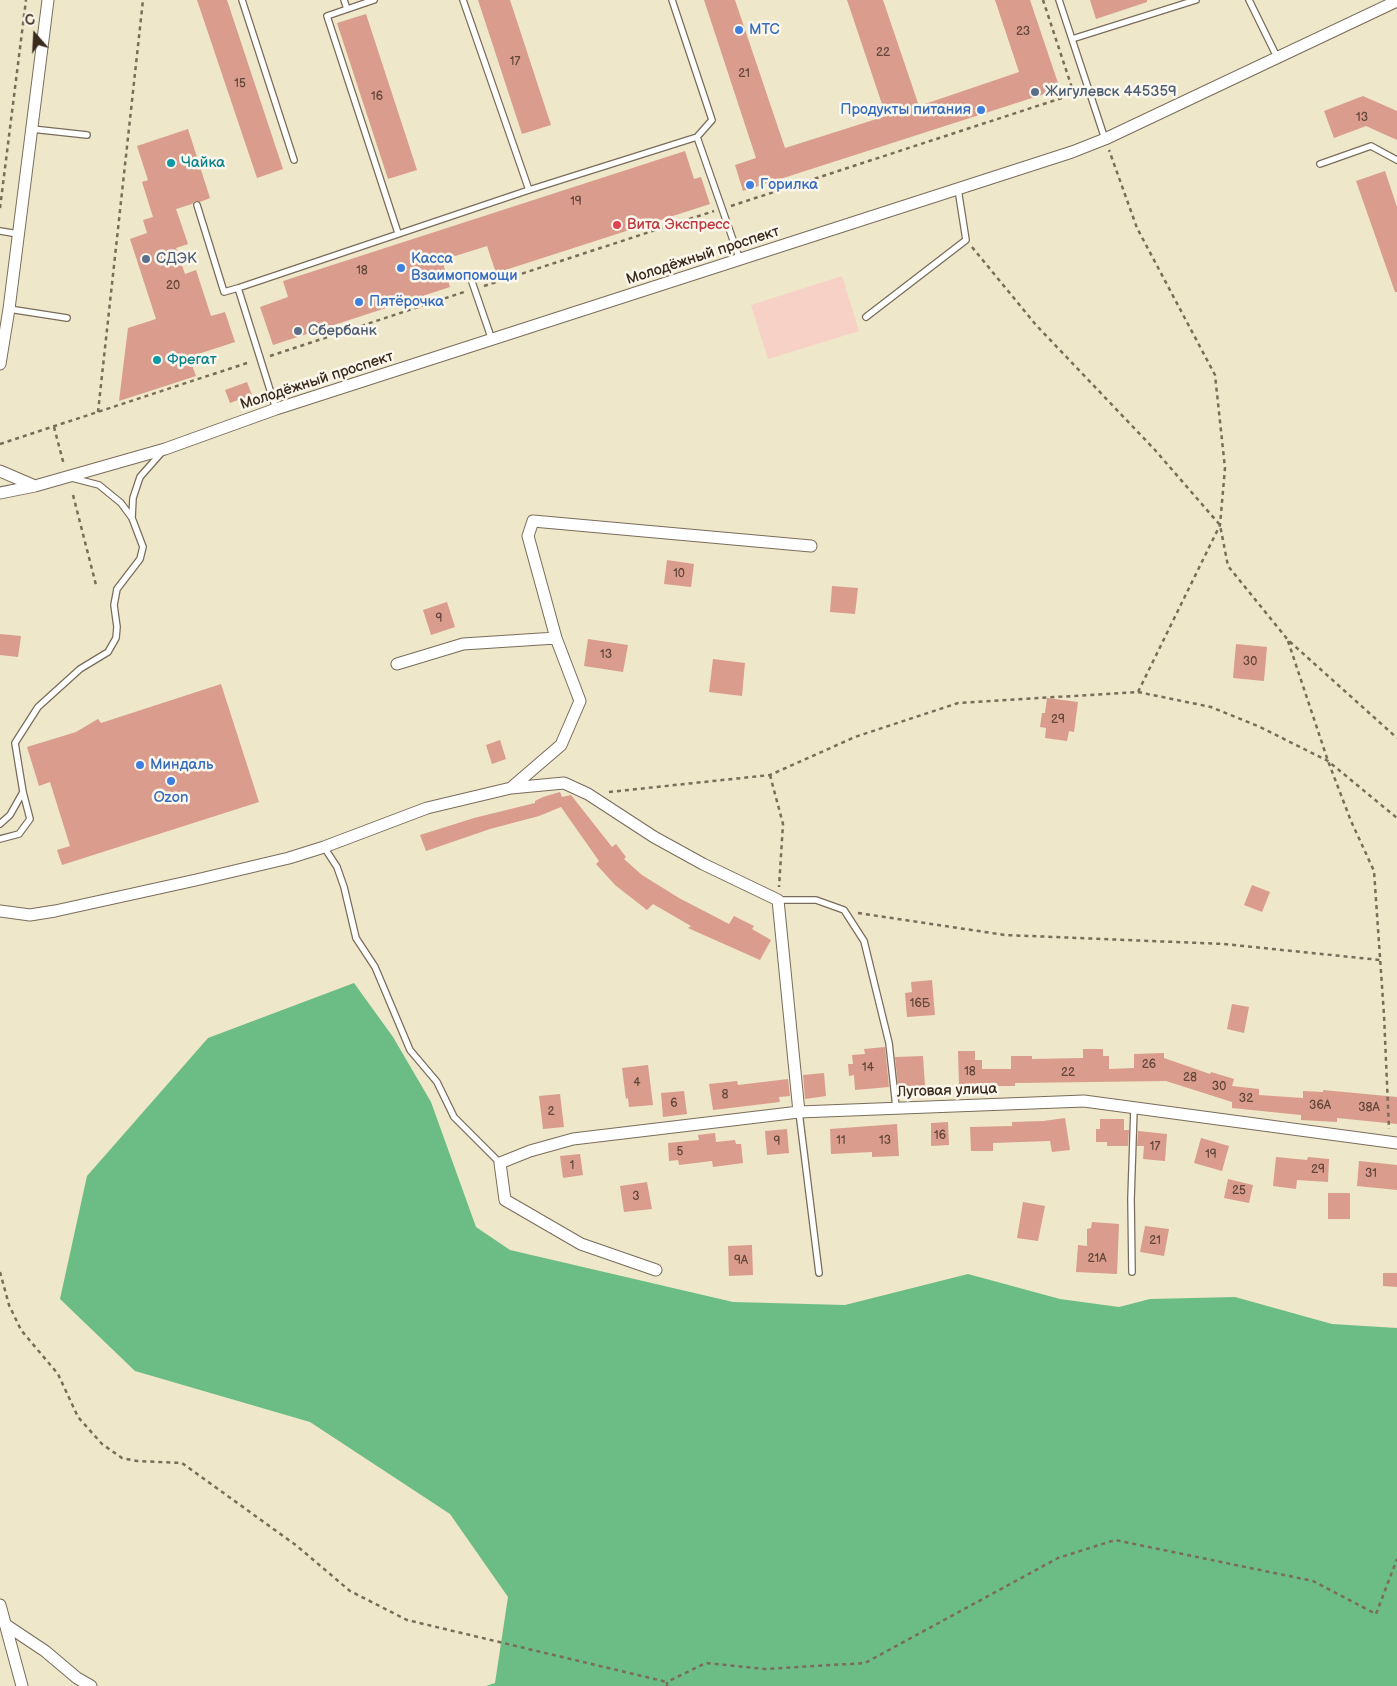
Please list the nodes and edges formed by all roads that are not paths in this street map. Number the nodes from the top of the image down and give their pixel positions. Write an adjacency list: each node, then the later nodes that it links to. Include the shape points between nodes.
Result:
1 (48, 0): 14 (street)
2 (242, 0): 18 (lane)
3 (344, 0): 11 (lane)
4 (374, 0): 11 (lane)
5 (463, 0): 22 (lane)
6 (672, 0): 16 (lane, via 712,120)
7 (1059, 0): 12 (lane)
8 (1196, 0): 12 (lane)
9 (1249, 0): 13 (lane)
10 (1397, 1): 13 (street, Молодёжный проспект)
11 (347, 9): 25 (lane, via 327,16)
12 (1072, 39): 17 (lane)
13 (1277, 57): 17 (street, Молодёжный проспект)
14 (32, 129): 15 (lane); 26 (street)
15 (87, 135)
16 (697, 137): 22 (lane); 27 (lane)
17 (1105, 139): 21 (street, Молодёжный проспект)
18 (294, 160)
19 (1397, 160): 20 (lane, via 1371,146)
20 (1320, 164)
21 (958, 188): 27 (street, Молодёжный проспект); 31 (lane, via 966,240)
22 (529, 190): 25 (lane)
23 (197, 205): 29 (lane, via 224,292)
24 (0, 231): 26 (lane)
25 (398, 233): 29 (lane)
26 (18, 234): 30 (street)
27 (740, 260): 33 (street, Молодёжный проспект)
28 (471, 279): 33 (lane)
29 (238, 288): 35 (lane)
30 (9, 309): 32 (lane); 34 (street)
31 (866, 317)
32 (67, 318)
33 (492, 340): 35 (street, Молодёжный проспект)
34 (0, 364)
35 (276, 410): 36 (street, Молодёжный проспект)
36 (165, 449): 38 (street, Молодёжный проспект); 41 (lane, via 140,477 133,498)
37 (0, 471): 39 (street)
38 (67, 472): 39 (street, Молодёжный проспект); 41 (lane, via 99,485 121,503)
39 (35, 486): 40 (street, Молодёжный проспект)
40 (0, 493)
41 (132, 518): 46 (lane, via 143,547 140,559 117,590 114,605 116,638 108,652 80,669 38,707 15,743)
42 (810, 546): 43 (street, via 532,521 528,536)
43 (556, 638): 44 (street, via 462,644); 45 (street, via 580,701 562,745)
44 (398, 664)
45 (511, 788): 49 (street, via 427,808); 50 (street, via 564,783 588,794 703,864)
46 (23, 792): 47 (lane, via 10,815); 48 (lane, via 30,819 19,834)
47 (0, 824)
48 (0, 839)
49 (324, 847): 51 (street, via 233,872 56,911 30,915); 56 (lane, via 344,887 356,938 375,967 410,1050 437,1082 454,1117)
50 (778, 900): 52 (lane, via 816,900 844,910 864,941 889,1043); 54 (street)
51 (0, 912)
52 (896, 1107): 53 (street, Луговая улица, via 1084,1101); 54 (street, Луговая улица)
53 (1134, 1108): 55 (street, Луговая улица); 59 (lane)
54 (799, 1112): 56 (street, Луговая улица, via 573,1138); 58 (lane)
55 (1393, 1142)
56 (500, 1162): 57 (street, via 505,1200 581,1244)
57 (656, 1270)
58 (819, 1272)
59 (1132, 1272)
60 (0, 1605): 61 (street)
61 (6, 1625): 62 (street); 63 (street)
62 (22, 1686)
63 (91, 1686)

